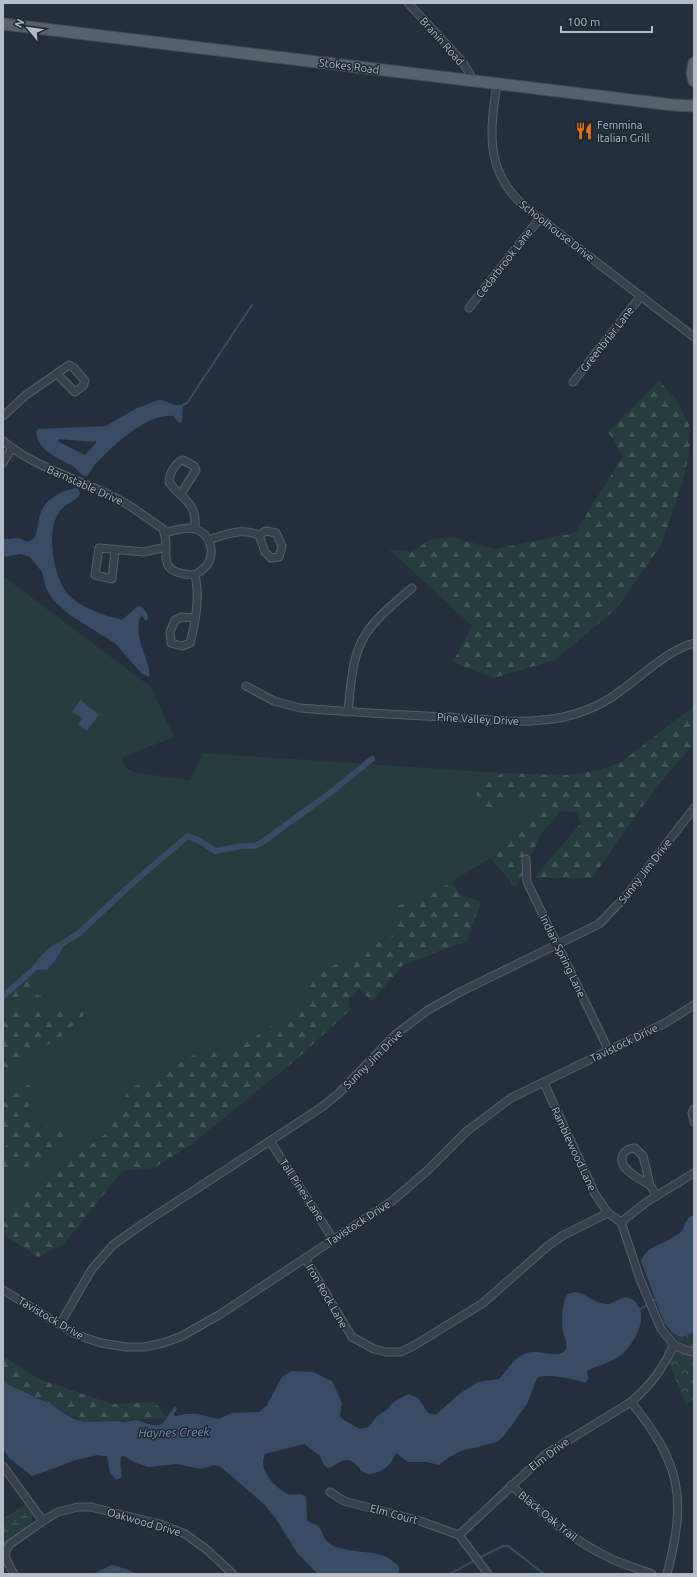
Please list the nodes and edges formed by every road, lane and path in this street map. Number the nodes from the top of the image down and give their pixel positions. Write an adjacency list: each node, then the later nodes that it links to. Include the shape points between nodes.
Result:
1 (408, 3): 4 (street, Branin Road, via 462,61)
2 (3, 24): 4 (main road, Stokes Road)
3 (694, 63): 5 (main road)
4 (474, 81): 6 (main road, Stokes Road)
5 (694, 81)
6 (497, 84): 7 (main road, Stokes Road, via 673,106); 8 (street, Schoolhouse Drive, via 491,137 496,165 514,196)
7 (694, 106)
8 (540, 218): 9 (street, Schoolhouse Drive); 10 (street, Cedarbrook Lane)
9 (641, 296): 11 (street, Schoolhouse Drive); 13 (street, Greenbriar Lane)
10 (469, 308)
11 (694, 337)
12 (57, 374): 14 (street, via 26,395)
13 (573, 382)
14 (3, 416)
15 (3, 441): 16 (street, Barnstable Drive)
16 (12, 448): 17 (street); 20 (street, Barnstable Drive, via 36,463 127,504 163,529)
17 (3, 463)
18 (181, 494): 18 (street, via 171,486 169,477 183,460 196,470); 19 (street, via 186,498 195,516)
19 (194, 528): 20 (street); 22 (street)
20 (164, 533): 23 (street)
21 (259, 534): 22 (street, via 242,531)
22 (209, 540): 25 (street, via 211,557)
23 (166, 548): 24 (street, via 148,552); 25 (street, via 167,564 182,574)
24 (115, 550): 24 (street, via 112,579 95,576 99,548)
25 (195, 575): 27 (street)
26 (412, 588): 30 (street, via 376,619 361,641 352,670)
27 (195, 618): 27 (street, via 182,617 174,620 170,632 171,643 182,646 190,643)
28 (694, 643): 30 (street, Pine Valley Drive, via 673,653 616,695 596,706 550,719 527,721)
29 (246, 686): 30 (street, Pine Valley Drive, via 286,705)
30 (348, 712)
31 (694, 808): 33 (street, Sunny Jim Drive, via 606,919)
32 (526, 859): 33 (street, Indian Spring Lane, via 527,882)
33 (558, 946): 35 (street, Indian Spring Lane); 39 (street, Sunny Jim Drive, via 460,992 428,1010 396,1034 339,1093)
34 (694, 1005): 35 (street, Tavistock Drive, via 665,1023)
35 (609, 1051): 36 (street, Tavistock Drive)
36 (544, 1083): 43 (street, Ramblewood Lane, via 579,1162); 45 (street, Tavistock Drive, via 511,1098 489,1113 406,1190)
37 (694, 1109): 38 (street)
38 (694, 1122)
39 (270, 1141): 45 (street, Tall Pines Lane); 48 (street, Sunny Jim Drive, via 113,1246 92,1270)
40 (694, 1173): 42 (street)
41 (650, 1185): 41 (street, via 645,1162 639,1152 635,1148 626,1150 622,1156 622,1163 628,1171); 42 (street)
42 (657, 1196): 44 (street)
43 (608, 1213): 44 (street); 46 (street, Iron Rock Lane, via 548,1245 502,1288 477,1307 416,1346 401,1352 374,1349 352,1337)
44 (621, 1222): 49 (street, via 655,1316 664,1334)
45 (333, 1239): 46 (street, Tavistock Drive)
46 (305, 1258): 48 (street, Tavistock Drive, via 196,1329 163,1343 135,1347 110,1346 77,1335)
47 (3, 1290): 48 (street, Tavistock Drive)
48 (60, 1324)
49 (674, 1345): 50 (street); 51 (street, Elm Drive, via 663,1368)
50 (694, 1352)
51 (631, 1402): 53 (street, Elm Drive, via 546,1454); 61 (street, via 662,1445 675,1476 679,1508)
52 (3, 1466): 55 (street)
53 (511, 1485): 56 (street, Elm Drive); 60 (street, Black Oak Trail, via 536,1509 578,1540 613,1560)
54 (330, 1492): 56 (street, Elm Court, via 344,1501 420,1521)
55 (43, 1521): 57 (street, Oakwood Drive, via 6,1549 5,1556); 58 (street, Oakwood Drive, via 64,1510 84,1506 160,1524 192,1538)
56 (459, 1536): 59 (street)
57 (14, 1574)
58 (233, 1574)
59 (488, 1574)
60 (652, 1574)
61 (667, 1574)

